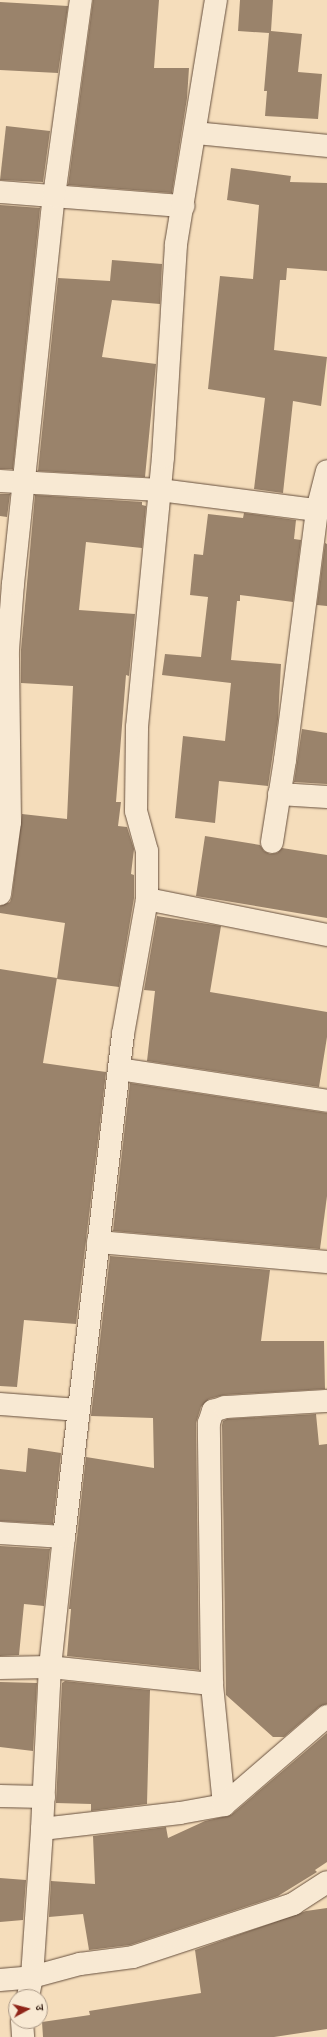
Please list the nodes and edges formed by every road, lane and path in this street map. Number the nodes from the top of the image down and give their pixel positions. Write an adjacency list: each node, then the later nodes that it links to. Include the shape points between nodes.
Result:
1 (81, 0): 6 (street)
2 (216, 0): 3 (street)
3 (195, 133): 4 (street); 7 (street)
4 (327, 146)
5 (0, 192): 6 (street)
6 (54, 196): 7 (street); 10 (street)
7 (182, 206): 11 (street, via 176,244)
8 (327, 472): 12 (street)
9 (0, 481): 10 (street)
10 (24, 482): 11 (street); 14 (street)
11 (160, 490): 12 (street); 20 (street, via 137,727 136,811 147,851)
12 (317, 510): 13 (street)
13 (322, 533): 16 (street)
14 (7, 583): 15 (street)
15 (4, 649): 19 (street, via 10,822)
16 (279, 794): 17 (street); 18 (street)
17 (327, 797)
18 (272, 842)
19 (0, 894)
20 (147, 899): 21 (street); 22 (street)
21 (327, 935)
22 (118, 1069): 23 (street); 24 (street)
23 (327, 1102)
24 (98, 1242): 25 (street); 28 (street)
25 (327, 1262)
26 (327, 1401): 33 (street, via 225,1407 214,1411 209,1422)
27 (0, 1404): 28 (street)
28 (78, 1410): 30 (street)
29 (0, 1533): 30 (street)
30 (64, 1537): 31 (street)
31 (50, 1667): 32 (street); 33 (street); 36 (street)
32 (0, 1668)
33 (212, 1684): 37 (street)
34 (327, 1716): 37 (street)
35 (0, 1796): 36 (street)
36 (44, 1797): 38 (street)
37 (224, 1805): 38 (street, via 180,1813)
38 (42, 1829): 41 (street)
39 (327, 1882): 41 (street, via 293,1904 133,1957 80,1964)
40 (0, 1980): 41 (street)
41 (30, 1987)

